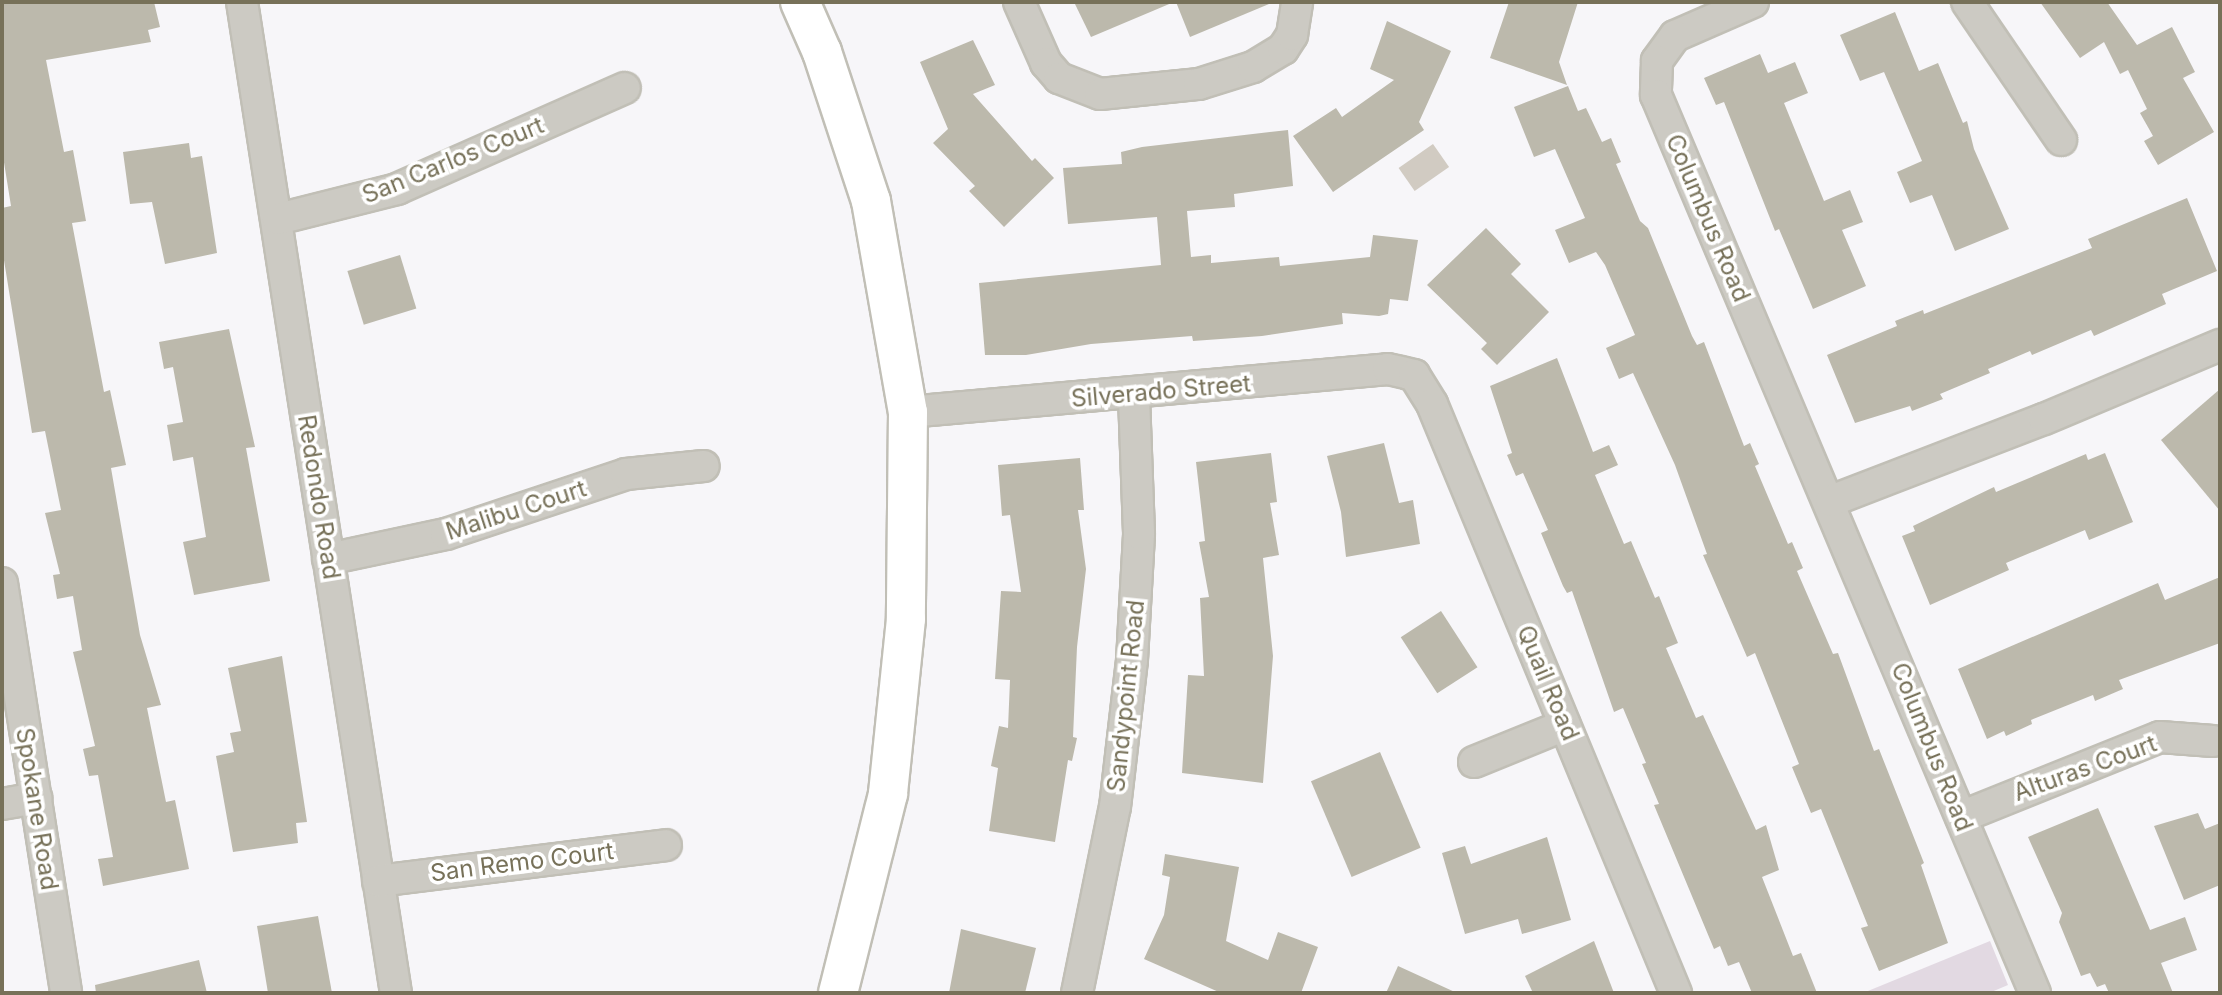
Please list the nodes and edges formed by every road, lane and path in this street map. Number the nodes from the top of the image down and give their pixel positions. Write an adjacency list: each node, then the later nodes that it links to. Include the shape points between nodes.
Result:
1 (242, 2): 9 (street, Redondo Road)
2 (800, 2): 13 (street, via 822,52 871,201)
3 (1019, 2): 4 (street, via 1046,63 1059,78 1100,94 1199,84 1253,67 1283,48 1292,35)
4 (1297, 2)
5 (1753, 2): 15 (street, Columbus Road, via 1685,30 1663,48 1655,71 1656,95)
6 (1967, 2): 8 (street)
7 (625, 88): 9 (street, San Carlos Court, via 397,189)
8 (2062, 140)
9 (278, 219): 16 (street, Redondo Road)
10 (2220, 345): 15 (street)
11 (1414, 375): 12 (street, Silverado Street, via 1388,369); 18 (street, Quail Road, via 1432,404)
12 (1134, 395): 13 (street, Silverado Street); 29 (street, Sandypoint Road, via 1139,533 1132,660 1115,807)
13 (908, 412): 28 (street, via 906,618 888,794)
14 (704, 466): 16 (street, Malibu Court, via 626,474 446,534)
15 (1830, 501): 23 (street, Columbus Road)
16 (328, 559): 25 (street, Redondo Road)
17 (2, 583): 21 (street, Spokane Road)
18 (1565, 725): 20 (street); 30 (street, Quail Road)
19 (2213, 741): 23 (street, Alturas Court, via 2160,737)
20 (1474, 762)
21 (36, 798): 22 (street); 26 (street, Spokane Road)
22 (2, 804)
23 (1961, 817): 31 (street, Columbus Road)
24 (666, 845): 25 (street, San Remo Court)
25 (378, 881): 27 (street, Redondo Road)
26 (66, 993)
27 (396, 993)
28 (838, 993)
29 (1077, 993)
30 (1676, 993)
31 (2035, 993)

